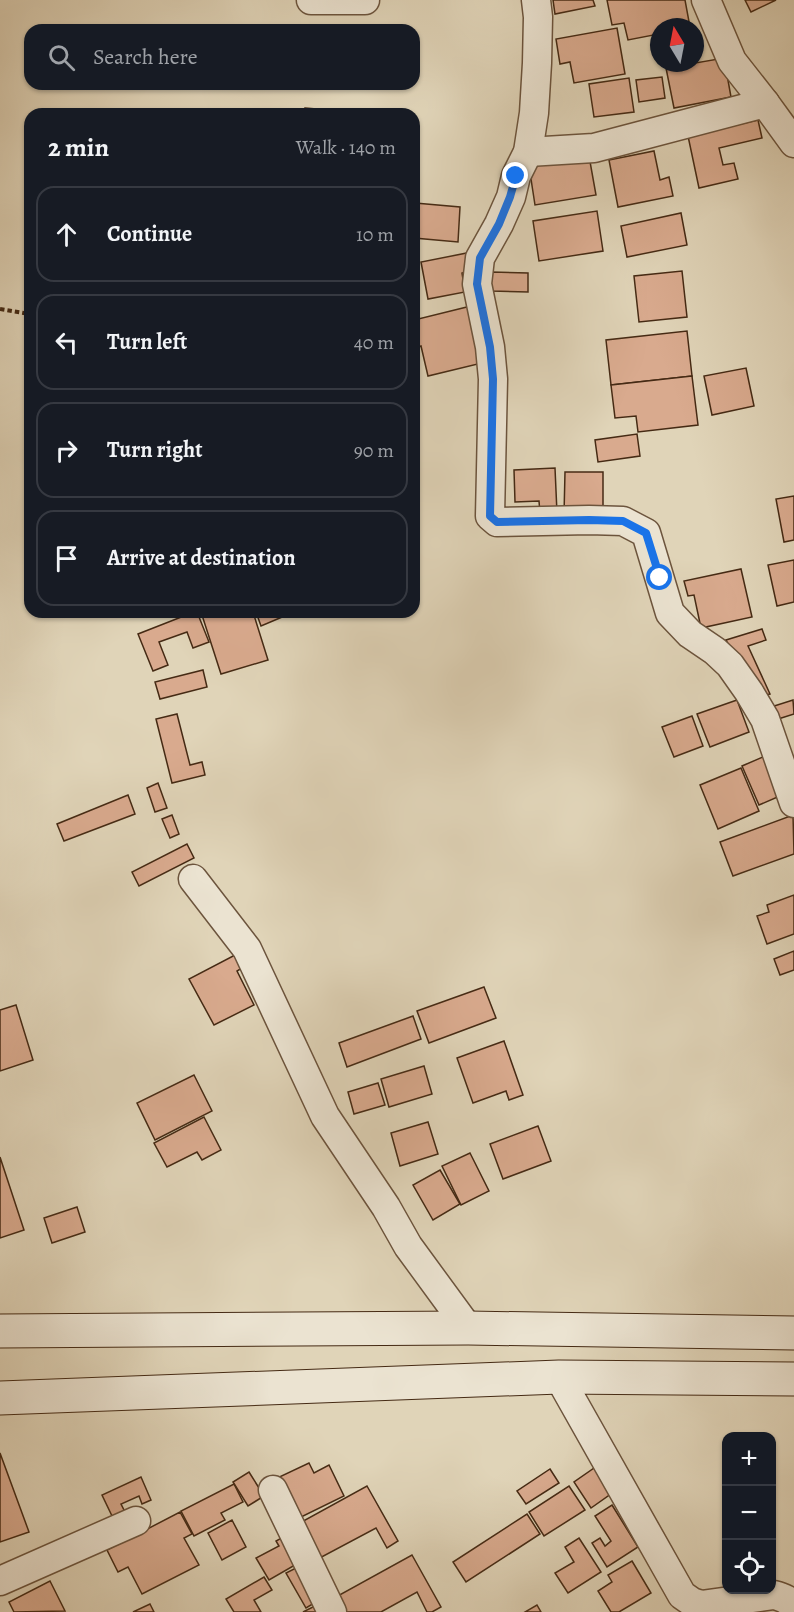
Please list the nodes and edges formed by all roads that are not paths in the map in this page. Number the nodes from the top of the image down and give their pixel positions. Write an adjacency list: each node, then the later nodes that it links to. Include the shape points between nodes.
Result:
1 (311, 0): 2 (street)
2 (365, 0)
3 (536, 0): 7 (street, via 537,63)
4 (706, 0): 5 (street, via 732,61)
5 (765, 103): 6 (street); 7 (street, via 594,148)
6 (794, 143)
7 (528, 152): 8 (street, via 499,224 480,258 477,284 493,379 490,516 497,522 623,521 646,533 670,613 730,665 749,692 765,719)
8 (794, 803)
9 (193, 879): 10 (street, via 247,949 325,1116 408,1246)
10 (468, 1328): 11 (main road); 12 (main road)
11 (0, 1331)
12 (794, 1333)
13 (558, 1377): 14 (main road); 15 (main road); 19 (street, via 682,1595 701,1605 774,1595 784,1598)
14 (794, 1379)
15 (0, 1398)
16 (273, 1490): 20 (street)
17 (136, 1521): 18 (street)
18 (0, 1581)
19 (794, 1609)
20 (332, 1612)

